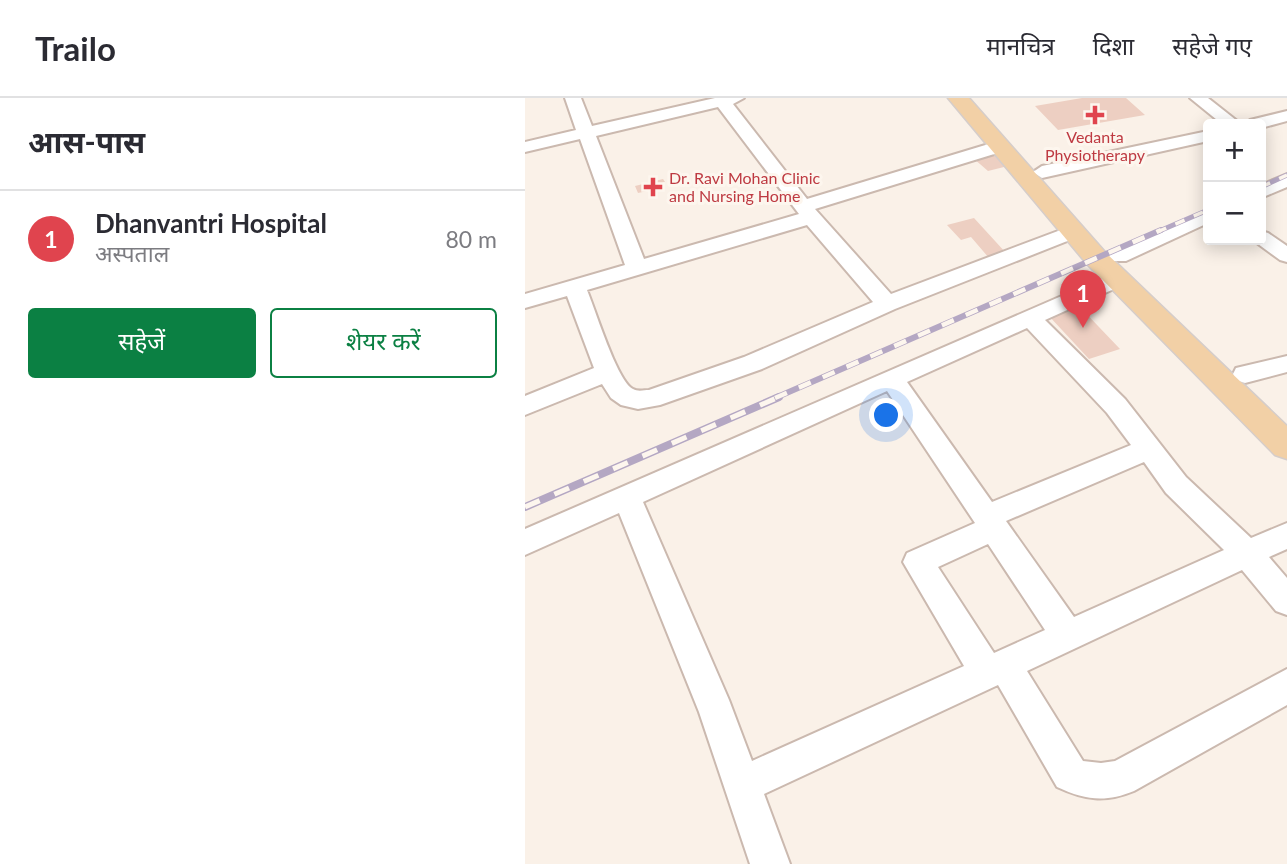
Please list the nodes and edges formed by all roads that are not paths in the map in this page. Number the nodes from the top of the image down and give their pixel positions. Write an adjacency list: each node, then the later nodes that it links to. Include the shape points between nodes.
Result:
1 (573, 98): 9 (street)
2 (958, 98): 12 (main road)
3 (978, 98): 13 (main road)
4 (1198, 98): 7 (street)
5 (729, 100): 9 (street); 16 (street)
6 (1285, 108): 8 (street)
7 (1225, 119)
8 (1265, 119)
9 (586, 133): 11 (street); 21 (street)
10 (1203, 137): 13 (street)
11 (525, 147)
12 (998, 147): 16 (street); 18 (main road)
13 (1042, 172): 22 (main road)
14 (1287, 180): 15 (street)
15 (1266, 189)
16 (807, 211): 21 (street); 25 (street)
17 (1203, 219): 22 (street)
18 (1073, 232): 22 (main road); 25 (street)
19 (1266, 241): 20 (street)
20 (1287, 256)
21 (637, 268): 23 (street)
22 (1118, 268): 26 (street); 29 (main road); 33 (main road)
23 (575, 287): 24 (street); 28 (street)
24 (525, 301)
25 (887, 304): 28 (street, via 753,363 650,399 636,401 626,396)
26 (1029, 317): 30 (street); 34 (street, via 1116,406)
27 (1287, 364): 29 (street)
28 (608, 372): 31 (street)
29 (1245, 374): 32 (main road)
30 (891, 378): 35 (street); 36 (street)
31 (525, 406)
32 (1287, 413)
33 (1287, 446)
34 (1148, 449): 36 (street); 39 (street, via 1175,485)
35 (627, 496): 38 (street); 44 (street, via 717,712)
36 (990, 523): 41 (street); 42 (street, via 918,562)
37 (1287, 535): 39 (street)
38 (525, 542)
39 (1247, 553): 40 (street); 41 (street)
40 (1287, 601)
41 (1067, 636): 42 (street)
42 (996, 669): 43 (street, via 1070,774 1102,784 1121,778); 44 (street)
43 (1287, 686)
44 (742, 785): 45 (street)
45 (770, 864)

